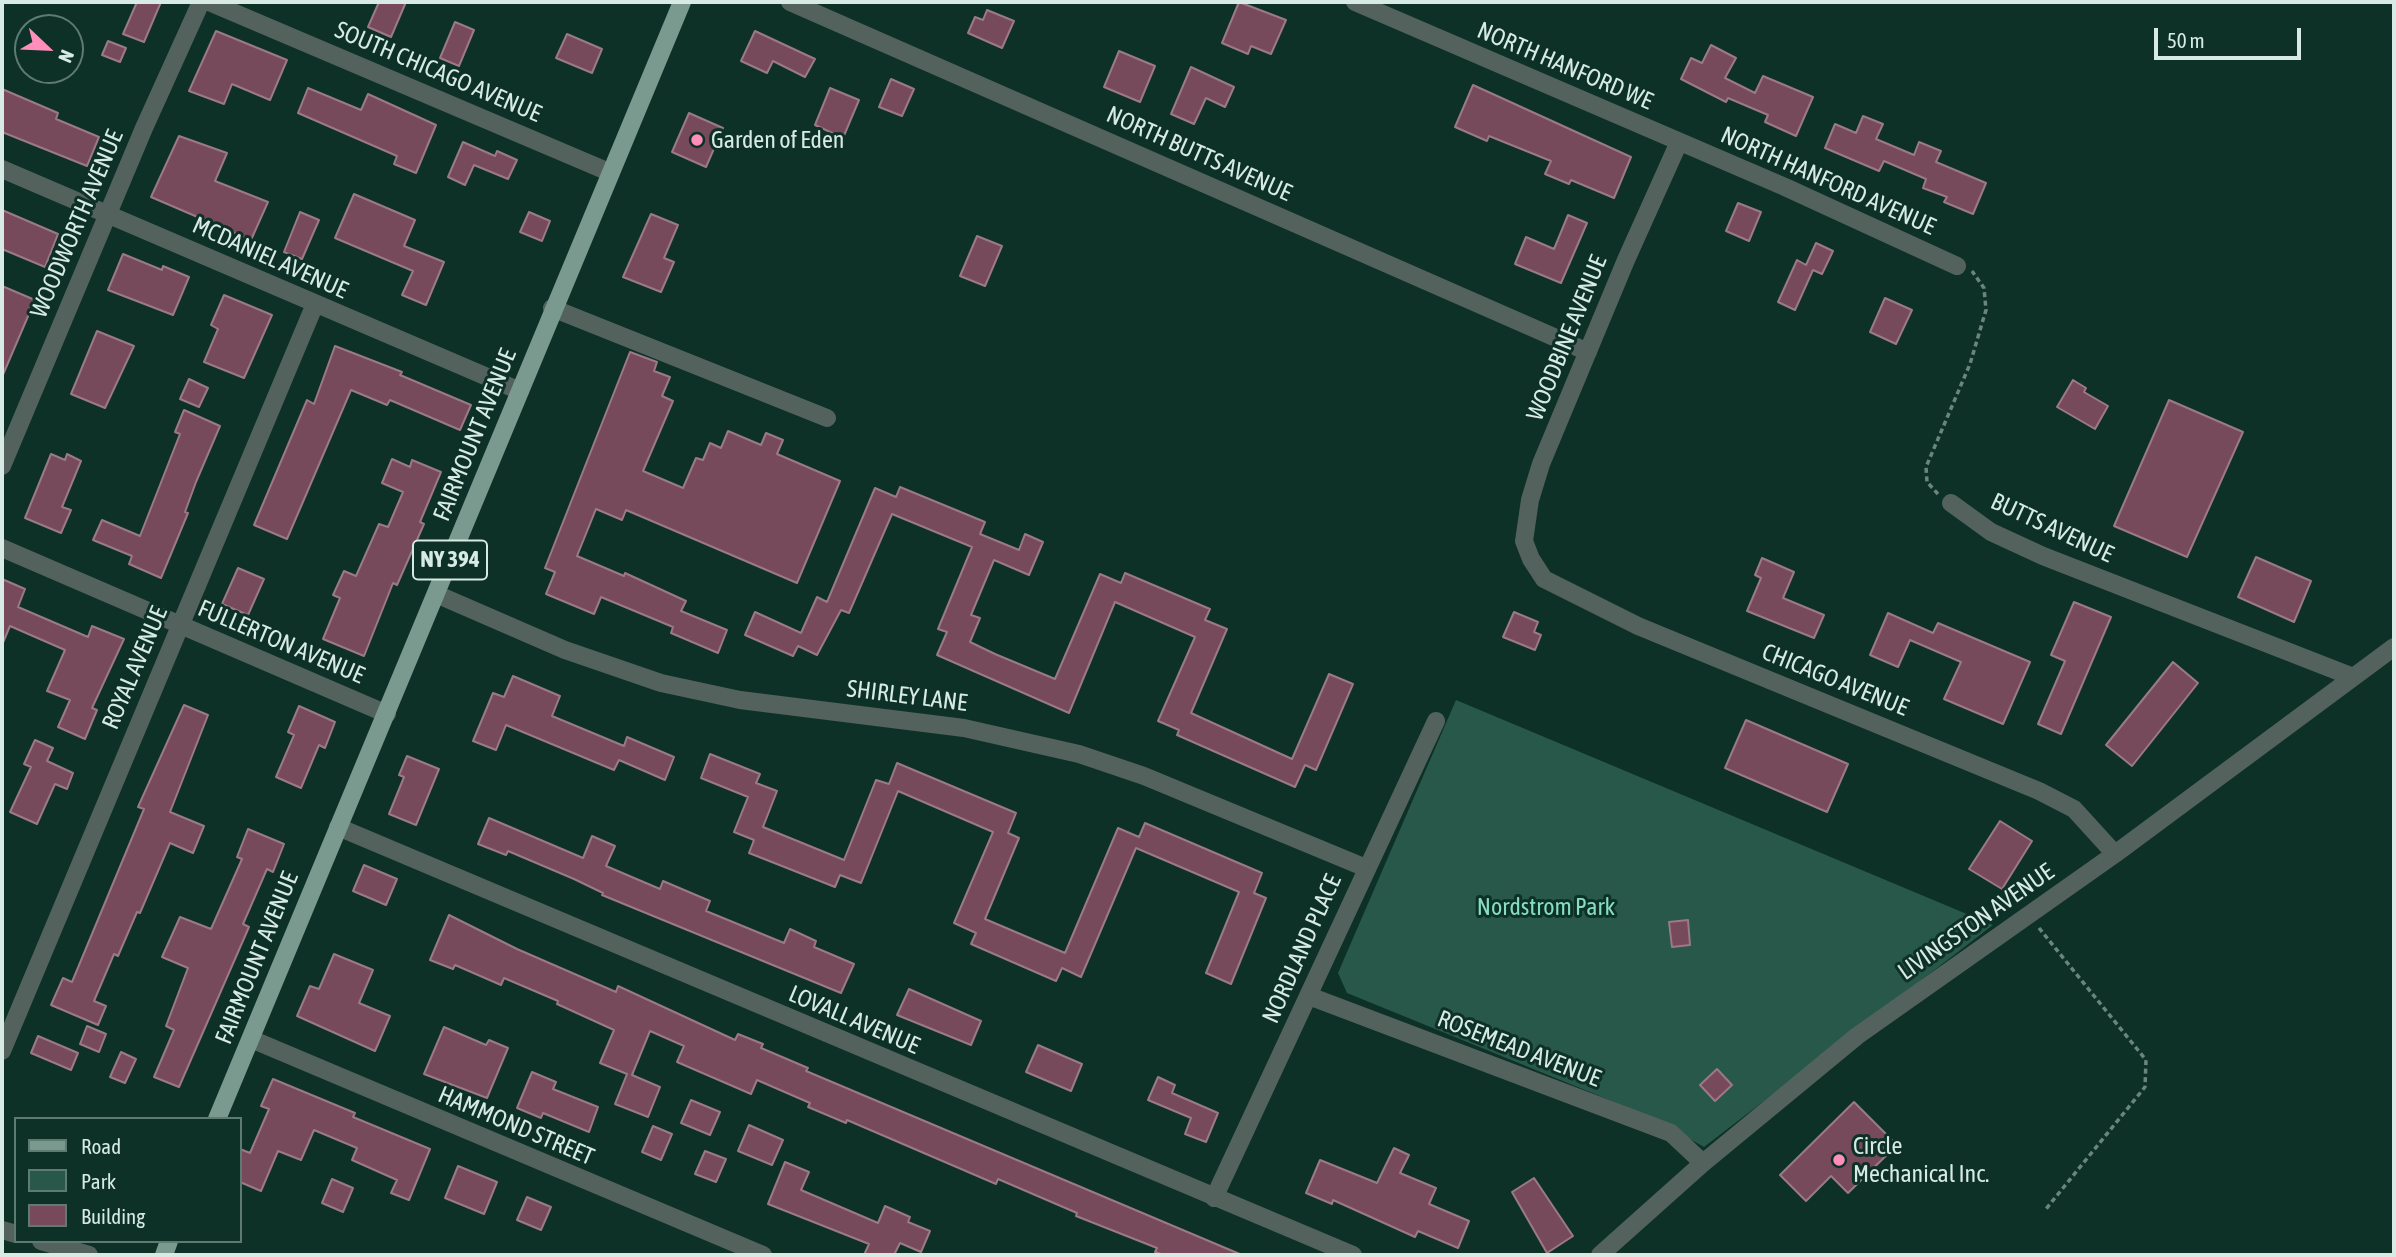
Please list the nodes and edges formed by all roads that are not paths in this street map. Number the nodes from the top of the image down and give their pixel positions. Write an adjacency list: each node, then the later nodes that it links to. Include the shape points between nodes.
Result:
1 (201, 2): 9 (street, WOODWORTH AVENUE)
2 (209, 2): 8 (street, SOUTH CHICAGO AVENUE)
3 (682, 2): 8 (main road, FAIRMOUNT AVENUE / NY 394)
4 (790, 2): 13 (street, NORTH BUTTS AVENUE)
5 (1355, 2): 6 (street, NORTH HANFORD WE)
6 (1679, 142): 10 (street, NORTH HANFORD AVENUE); 13 (street, WOODBINE AVENUE)
7 (2, 169): 9 (street, MCDANIEL AVENUE)
8 (609, 172): 12 (main road, FAIRMOUNT AVENUE / NY 394)
9 (108, 214): 11 (street, MCDANIEL AVENUE); 16 (street, WOODWORTH AVENUE)
10 (1956, 266)
11 (316, 304): 14 (street, MCDANIEL AVENUE); 21 (street, ROYAL AVENUE)
12 (552, 309): 14 (main road, FAIRMOUNT AVENUE / NY 394); 15 (street)
13 (1588, 352): 19 (street, WOODBINE AVENUE, via 1530,500 1524,541)
14 (520, 391): 20 (main road, FAIRMOUNT AVENUE / NY 394)
15 (827, 418)
16 (2, 467)
17 (1951, 503): 23 (street, BUTTS AVENUE, via 1991,532 2043,555)
18 (2, 548): 21 (street, FULLERTON AVENUE)
19 (1531, 559): 27 (street, CHICAGO AVENUE, via 1544,579 1638,626 2039,791 2074,809)
20 (436, 594): 24 (main road, FAIRMOUNT AVENUE / NY 394); 28 (street, SHIRLEY LANE, via 565,650 661,683 740,700 964,728 1079,754 1144,776)
21 (179, 625): 24 (street, FULLERTON AVENUE); 31 (street, ROYAL AVENUE)
22 (2394, 647): 23 (street, LIVINGSTON AVENUE)
23 (2353, 677): 27 (street, LIVINGSTON AVENUE)
24 (387, 714): 26 (main road, FAIRMOUNT AVENUE / NY 394)
25 (1436, 721): 28 (street, NORDLAND PLACE)
26 (338, 827): 30 (main road, FAIRMOUNT AVENUE / NY 394); 34 (street, LOVALL AVENUE)
27 (2115, 854): 33 (street, LIVINGSTON AVENUE, via 1857,1036)
28 (1366, 868): 29 (street, NORDLAND PLACE)
29 (1309, 996): 33 (street, ROSEMEAD AVENUE, via 1671,1133); 34 (street, NORDLAND PLACE)
30 (251, 1040): 32 (main road, FAIRMOUNT AVENUE / NY 394); 37 (street, HAMMOND STREET)
31 (2, 1051)
32 (218, 1117)
33 (1703, 1163): 39 (street, LIVINGSTON AVENUE)
34 (1213, 1198): 38 (street, LOVALL AVENUE)
35 (48, 1243): 36 (street)
36 (89, 1255)
37 (763, 1255)
38 (1353, 1255)
39 (1600, 1255)

